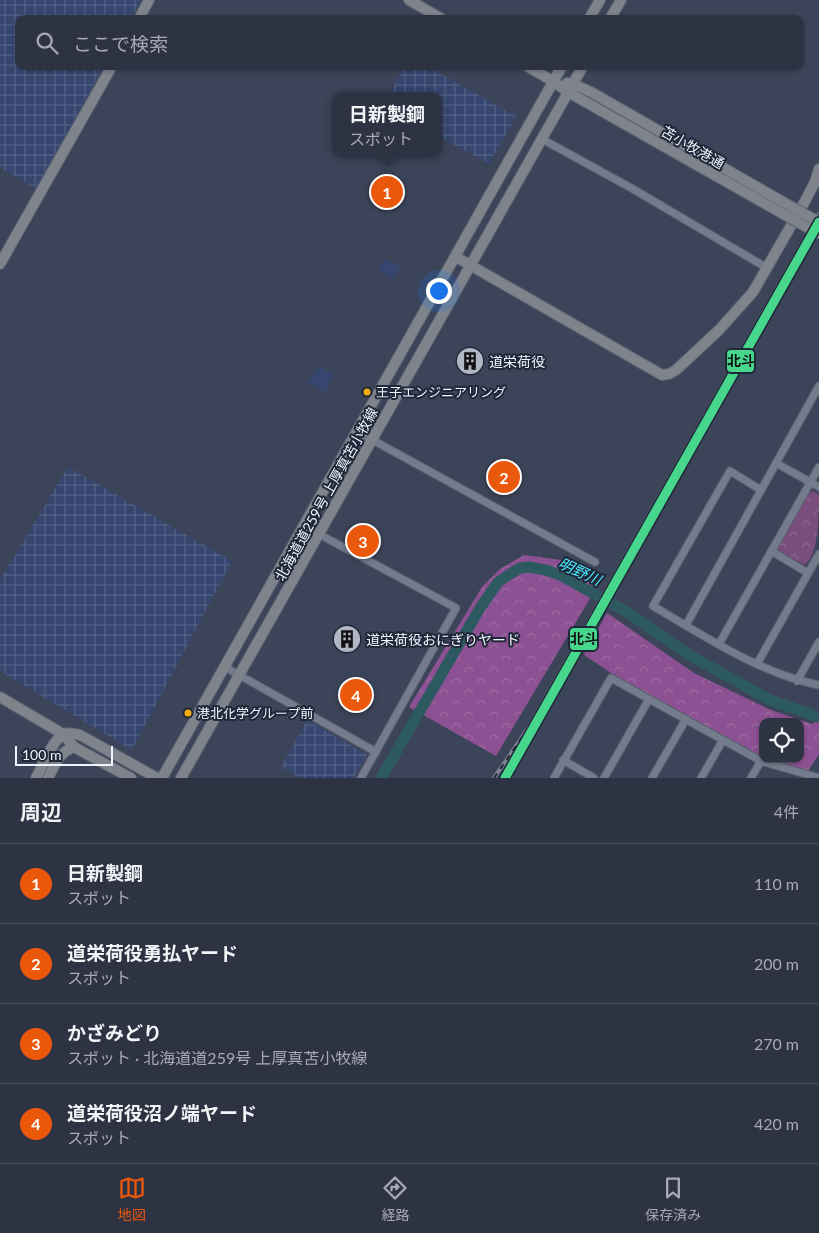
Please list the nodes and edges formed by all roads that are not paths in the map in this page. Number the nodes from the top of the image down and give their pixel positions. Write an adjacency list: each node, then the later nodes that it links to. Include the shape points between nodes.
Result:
1 (149, 0): 5 (main road)
2 (409, 0): 6 (main road)
3 (600, 0): 7 (main road)
4 (621, 0): 8 (main road)
5 (141, 15)
6 (435, 15)
7 (591, 15)
8 (612, 15)
9 (110, 70): 21 (main road)
10 (534, 70): 13 (main road, 苫小牧港通)
11 (560, 70): 13 (main road, 北海道道259号 上厚真苫小牧線)
12 (581, 70): 14 (main road, 北海道道259号 上厚真苫小牧線)
13 (554, 82): 14 (main road, 苫小牧港通); 20 (main road, 北海道道259号 上厚真苫小牧線)
14 (571, 88): 15 (main road, 北海道道259号 上厚真苫小牧線); 17 (main road, 苫小牧港通)
15 (542, 139): 22 (main road, 北海道道259号 上厚真苫小牧線); 23 (street)
16 (819, 169): 23 (main road, via 804,203)
17 (787, 210): 18 (main road, 苫小牧港通, bridge); 19 (main road, 苫小牧港通, bridge)
18 (819, 222)
19 (819, 234)
20 (456, 258): 22 (main road); 25 (main road, 北海道道259号 上厚真苫小牧線)
21 (0, 264)
22 (471, 265): 23 (main road, via 662,375 676,370 719,330 753,292); 26 (main road, 北海道道259号 上厚真苫小牧線)
23 (767, 268)
24 (819, 386): 27 (street)
25 (358, 432): 26 (street); 32 (main road, 北海道道259号 上厚真苫小牧線)
26 (372, 440): 33 (main road, 北海道道259号 上厚真苫小牧線); 36 (street)
27 (776, 463): 29 (street); 31 (street)
28 (819, 467): 29 (street)
29 (810, 482): 30 (street); 34 (street)
30 (819, 487)
31 (761, 490): 38 (street); 38 (street, via 730,471 653,606)
32 (304, 526): 33 (street); 42 (main road, 北海道道259号 上厚真苫小牧線)
33 (319, 534): 43 (main road, 北海道道259号 上厚真苫小牧線); 52 (street, via 456,608)
34 (772, 551): 37 (street); 40 (street)
35 (819, 554): 37 (street)
36 (595, 562)
37 (808, 572): 41 (street)
38 (686, 625): 40 (street)
39 (819, 642): 44 (street)
40 (719, 644): 41 (street)
41 (757, 664): 44 (street)
42 (225, 668): 43 (street); 61 (main road, 北海道道259号 上厚真苫小牧線)
43 (240, 676): 52 (street); 62 (main road, 北海道道259号 上厚真苫小牧線)
44 (797, 681): 45 (street)
45 (819, 685)
46 (0, 697): 49 (main road)
47 (649, 699): 48 (street); 53 (street, via 611,678); 66 (street)
48 (686, 719): 50 (street); 67 (street)
49 (63, 734): 51 (main road); 57 (main road); 60 (main road, via 80,735)
50 (722, 740): 54 (street); 68 (street)
51 (74, 748): 58 (main road, via 61,755); 59 (main road)
52 (376, 752): 63 (street)
53 (563, 760): 64 (street); 65 (street)
54 (759, 760)
55 (760, 763): 69 (street)
56 (768, 763): 70 (street)
57 (36, 778)
58 (48, 778)
59 (131, 778)
60 (158, 778)
61 (162, 778)
62 (181, 778)
63 (361, 778)
64 (554, 778)
65 (594, 778)
66 (604, 778)
67 (652, 778)
68 (701, 778)
69 (751, 778)
70 (819, 778)

